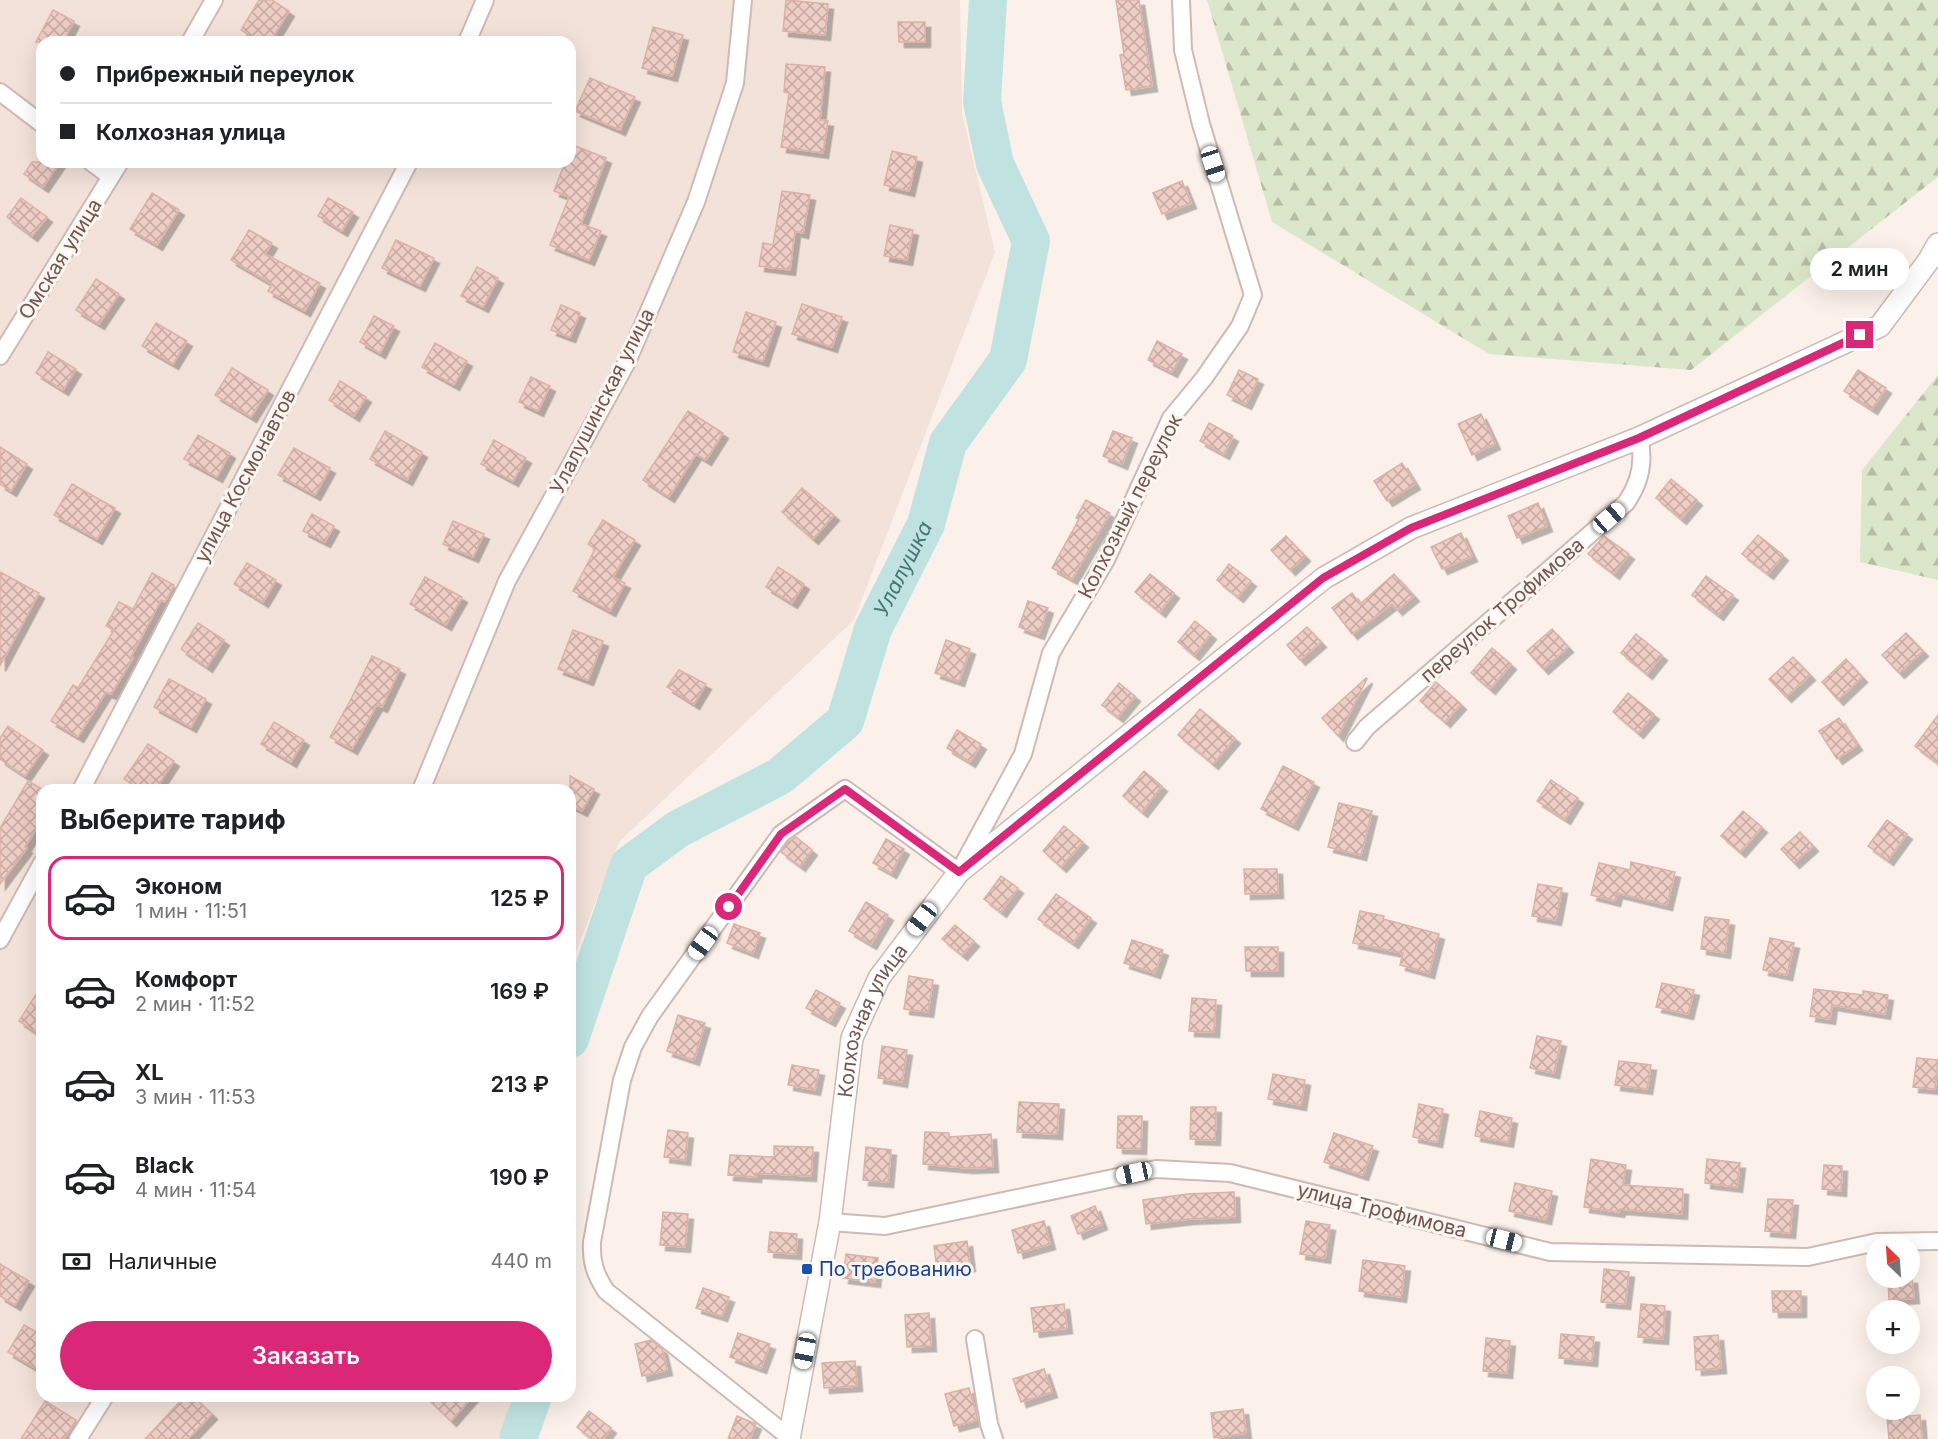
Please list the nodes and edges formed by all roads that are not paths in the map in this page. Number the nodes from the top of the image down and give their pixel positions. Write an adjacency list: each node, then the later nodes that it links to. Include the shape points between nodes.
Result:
1 (214, 0): 5 (street)
2 (485, 0): 6 (street)
3 (743, 0): 18 (street, Улалушинская улица, via 735,83 696,202 627,362 507,581)
4 (1181, 0): 19 (street, Колхозный переулок, via 1183,50 1201,124 1253,295 1240,326 1171,418 1106,560 1051,653 1023,754)
5 (193, 36)
6 (470, 36)
7 (0, 92): 8 (street)
8 (36, 119)
9 (100, 168): 12 (street)
10 (116, 168): 12 (street, Омская улица)
11 (406, 168): 17 (street, улица Космонавтов)
12 (110, 176): 14 (street, Омская улица)
13 (1938, 244): 15 (street, Колхозная улица, via 1880,326)
14 (0, 356)
15 (1639, 438): 16 (street, переулок Трофимова, via 1643,452 1641,470 1626,503 1367,727); 19 (street, Колхозная улица, via 1411,528 1323,578)
16 (1355, 742)
17 (84, 784)
18 (423, 784)
19 (959, 872): 22 (street, Колхозная улица, via 879,978 852,1038); 26 (street, via 845,789 781,834 650,1016 633,1047 622,1080 592,1242 591,1260 597,1277 606,1291)
20 (36, 874): 21 (street)
21 (0, 940)
22 (830, 1222): 23 (street, улица Трофимова, via 885,1226 1156,1169 1230,1173 1550,1252 1808,1257 1877,1242); 26 (street, Колхозная улица)
23 (1938, 1241)
24 (975, 1340): 28 (street)
25 (101, 1402): 27 (street)
26 (789, 1438)
27 (78, 1439)
28 (994, 1439)

